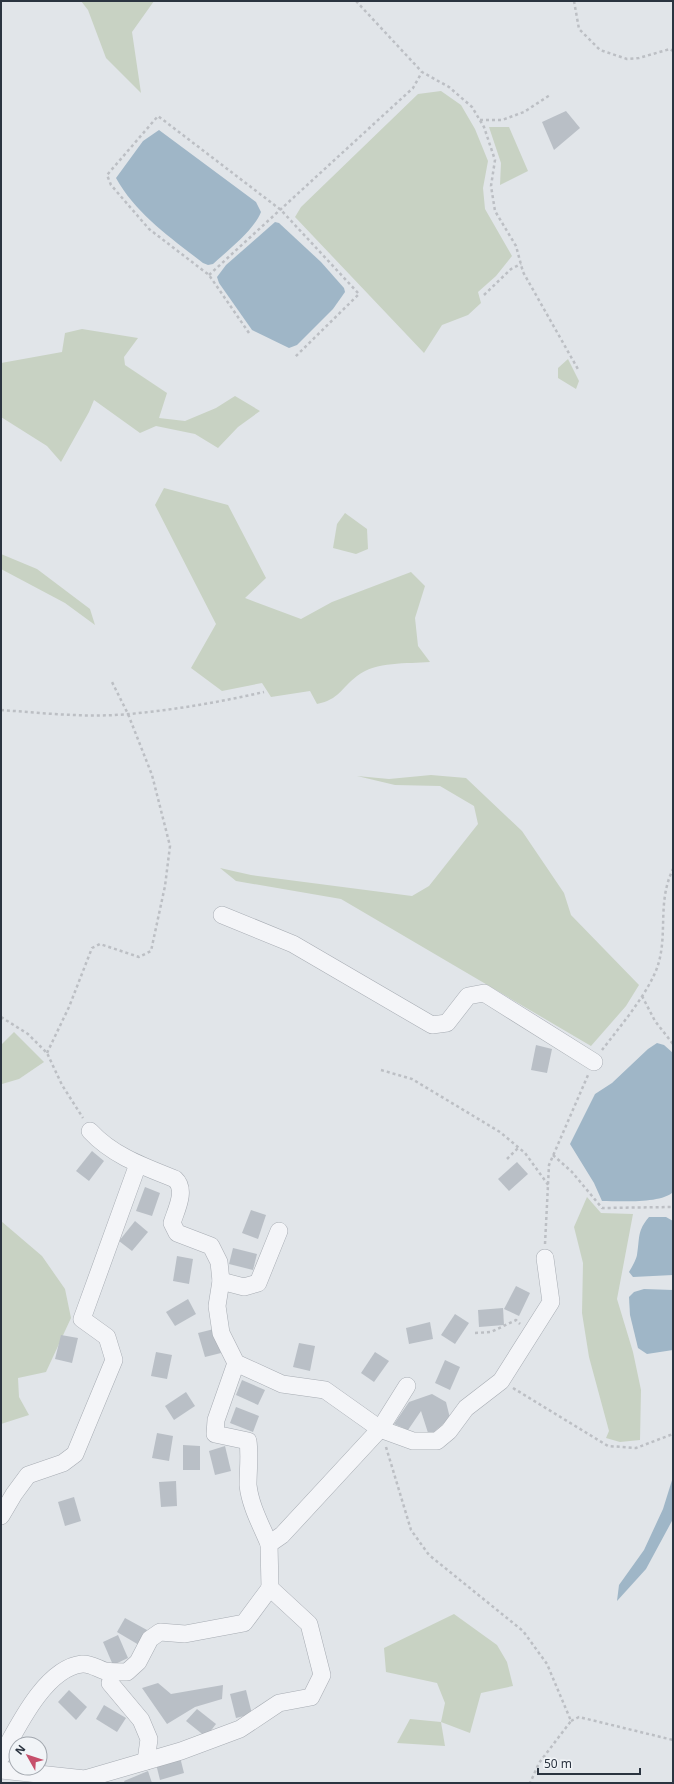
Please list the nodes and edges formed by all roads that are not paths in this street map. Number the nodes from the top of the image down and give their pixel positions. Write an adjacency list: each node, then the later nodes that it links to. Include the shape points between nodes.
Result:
1 (222, 915): 2 (street, via 293,944 432,1025 446,1023 468,996 484,993)
2 (594, 1062)
3 (90, 1131): 4 (street, via 102,1144)
4 (138, 1164): 7 (street, via 175,1179 180,1184 181,1191 172,1223 177,1233 211,1246 219,1262); 11 (street, via 82,1320 107,1337 114,1360 75,1454 63,1463 28,1475)
5 (279, 1231): 7 (street, via 258,1283 244,1287)
6 (545, 1258): 10 (street, via 551,1302 501,1381 466,1408 437,1441 413,1441)
7 (221, 1281): 8 (street, via 217,1306 221,1333)
8 (236, 1363): 10 (street, via 282,1384 325,1390); 12 (street, via 216,1420 215,1434 248,1441 248,1485 252,1506)
9 (407, 1386): 10 (street)
10 (380, 1430): 12 (street, via 282,1535)
11 (1, 1516)
12 (269, 1544): 13 (street)
13 (270, 1588): 15 (street, via 244,1623 186,1634 160,1632 150,1639 138,1662 127,1672 106,1671 85,1663 74,1665 52,1680 25,1715); 16 (street, via 309,1624 322,1675 310,1697 279,1703 240,1729)
14 (110, 1683): 16 (street, via 141,1720 148,1739)
15 (1, 1758)
16 (146, 1761): 17 (street, via 85,1779)
17 (1, 1770)

